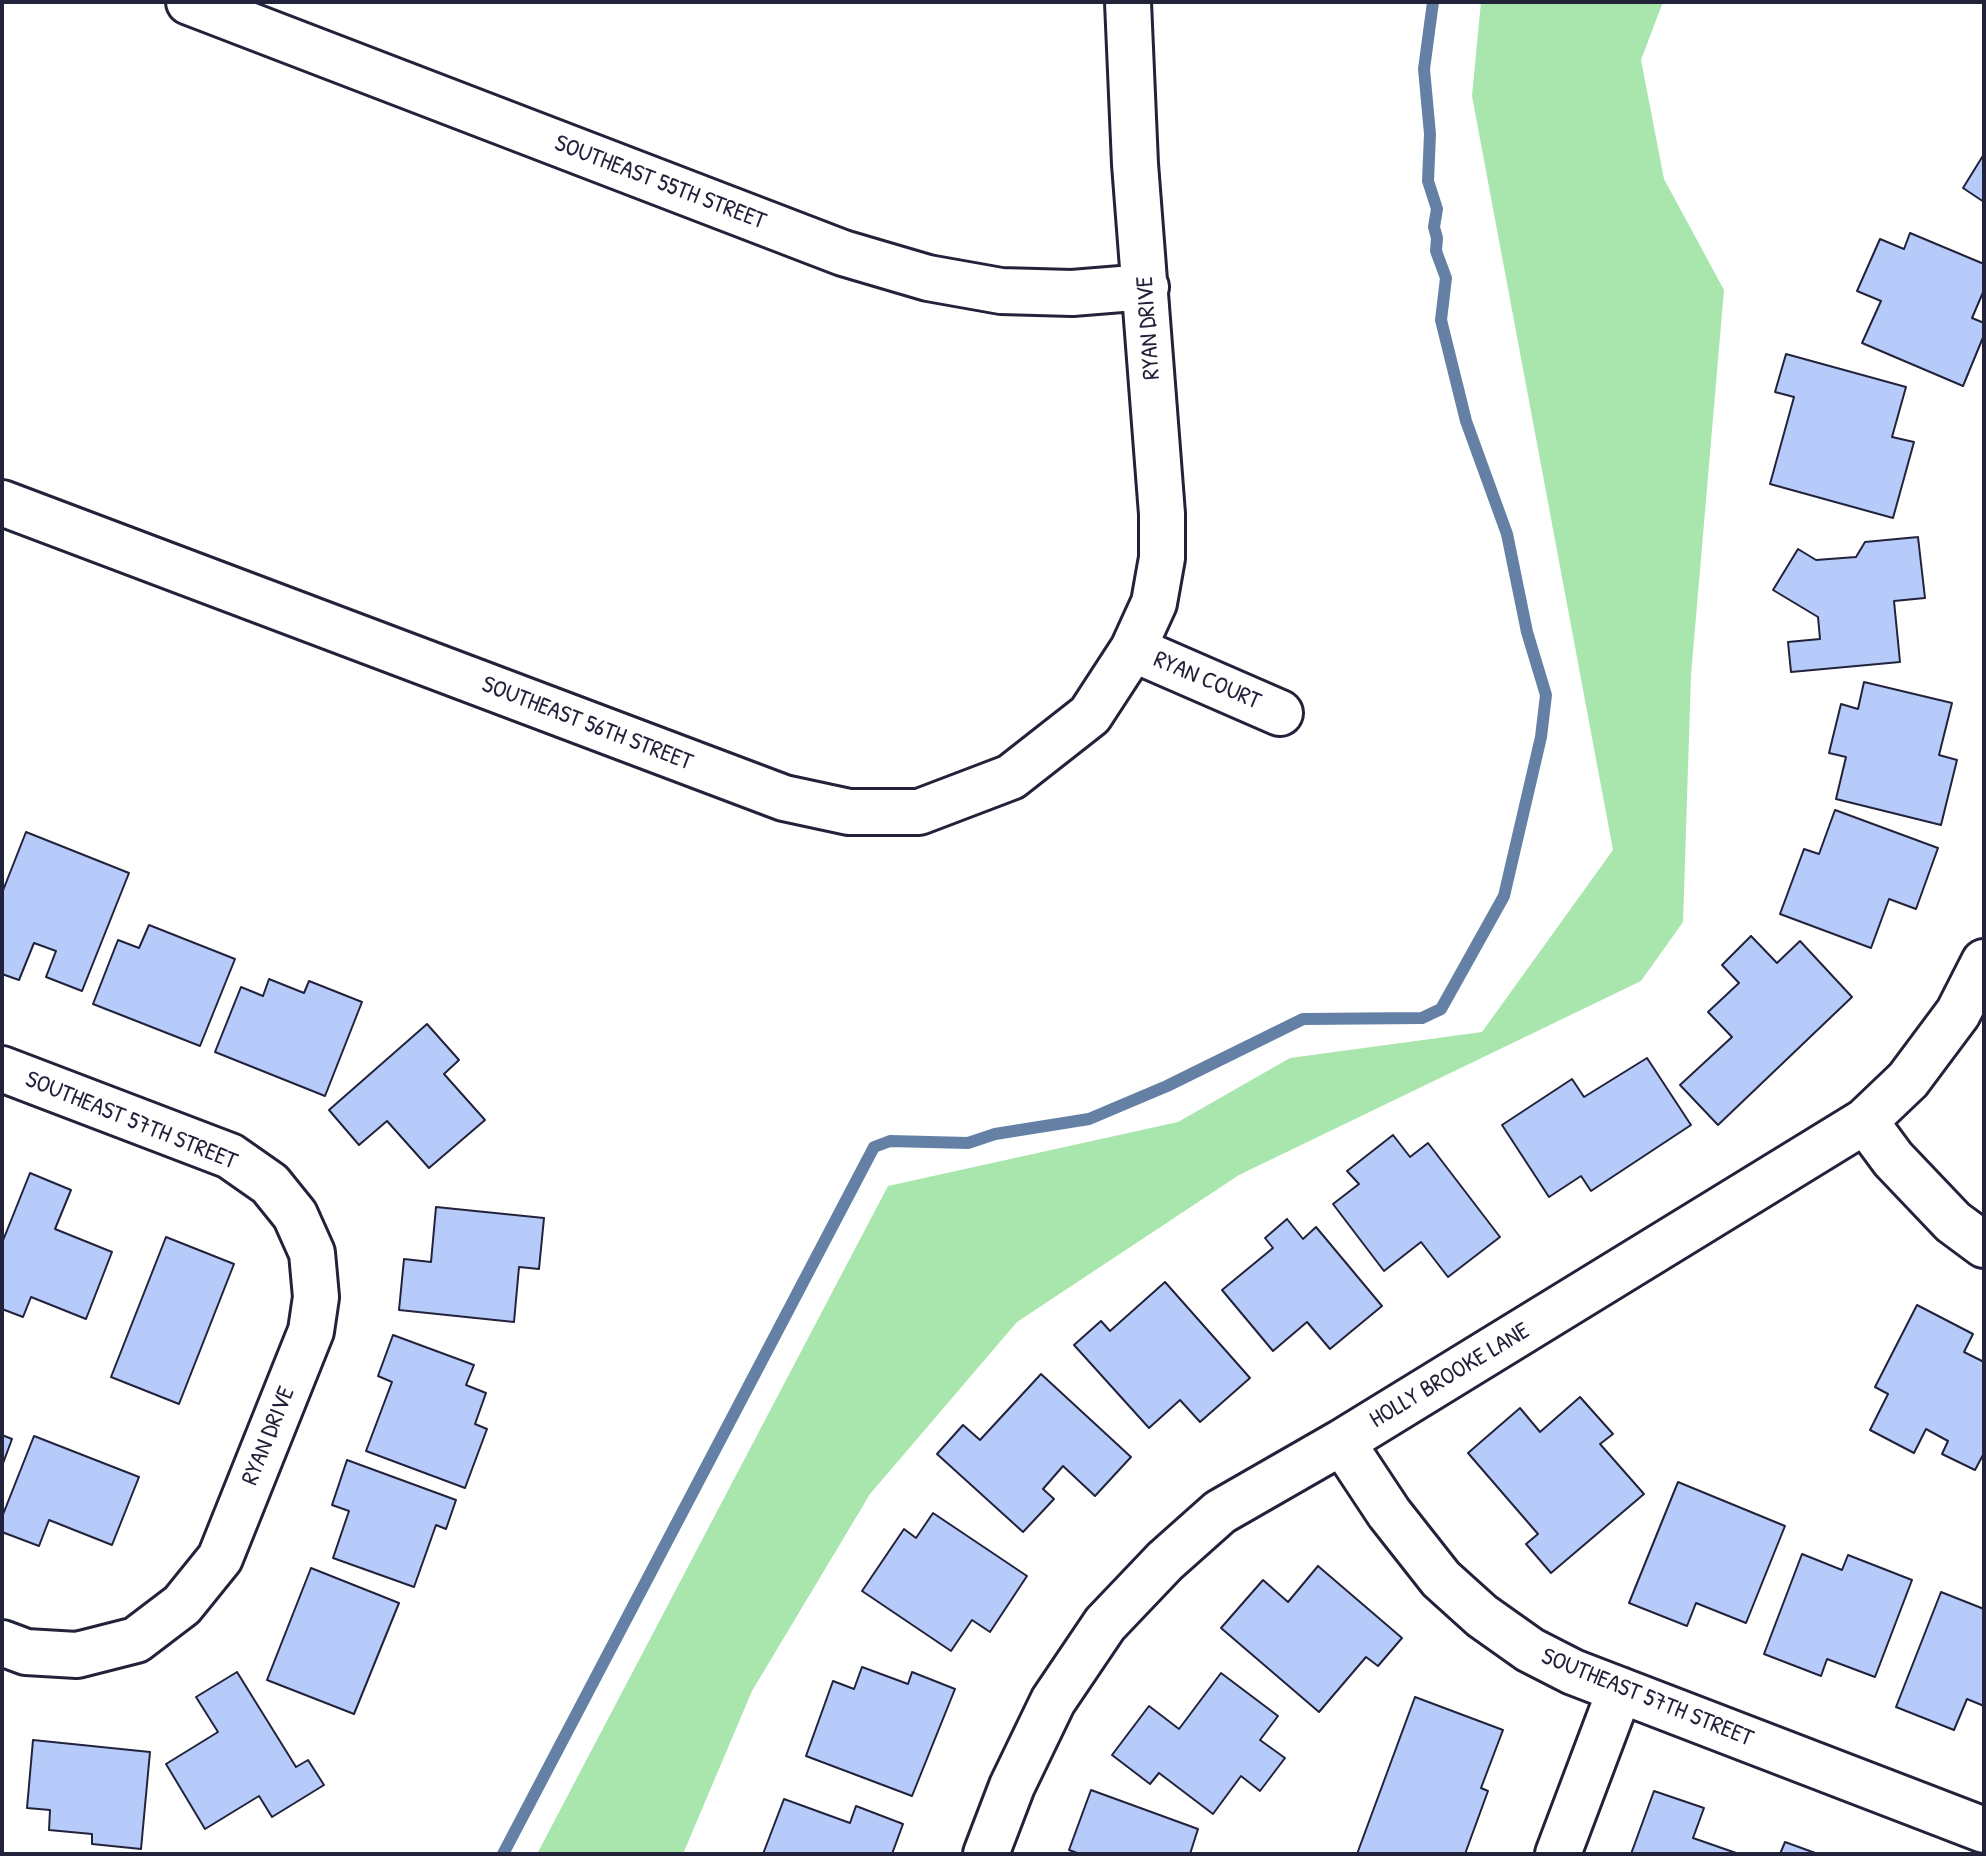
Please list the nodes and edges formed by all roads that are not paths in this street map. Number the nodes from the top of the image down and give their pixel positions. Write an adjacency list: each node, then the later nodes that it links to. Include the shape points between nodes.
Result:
1 (189, 2): 3 (street, SOUTHEAST 55TH STREET, via 843,253 928,278 1001,291)
2 (1128, 2): 3 (street, RYAN DRIVE)
3 (1146, 287): 5 (street, RYAN DRIVE, via 1162,558 1154,603)
4 (2, 503): 5 (street, SOUTHEAST 56TH STREET, via 784,798 849,812 919,812 1011,777 1090,715)
5 (1133, 649): 6 (street, RYAN COURT)
6 (1280, 713)
7 (1984, 962): 9 (street, HOLLY BROOKE LANE, via 1958,1013 1908,1080)
8 (2, 1069): 11 (street, SOUTHEAST 57TH STREET, via 230,1156 270,1184 295,1215)
9 (1865, 1121): 10 (street, via 1953,1222); 12 (street, HOLLY BROOKE LANE)
10 (1984, 1245)
11 (312, 1253): 13 (street, RYAN DRIVE, via 316,1297 311,1331 220,1558 182,1605 136,1640 77,1655 26,1652)
12 (1342, 1442): 14 (street, SOUTHEAST 57TH STREET, via 1441,1579 1472,1607 1530,1650); 16 (street, HOLLY BROOKE LANE, via 1220,1512 1105,1624 1053,1701)
13 (2, 1643)
14 (1620, 1690): 15 (street, SOUTHEAST 57TH STREET); 17 (street)
15 (1984, 1830)
16 (986, 1854)
17 (1558, 1854)

